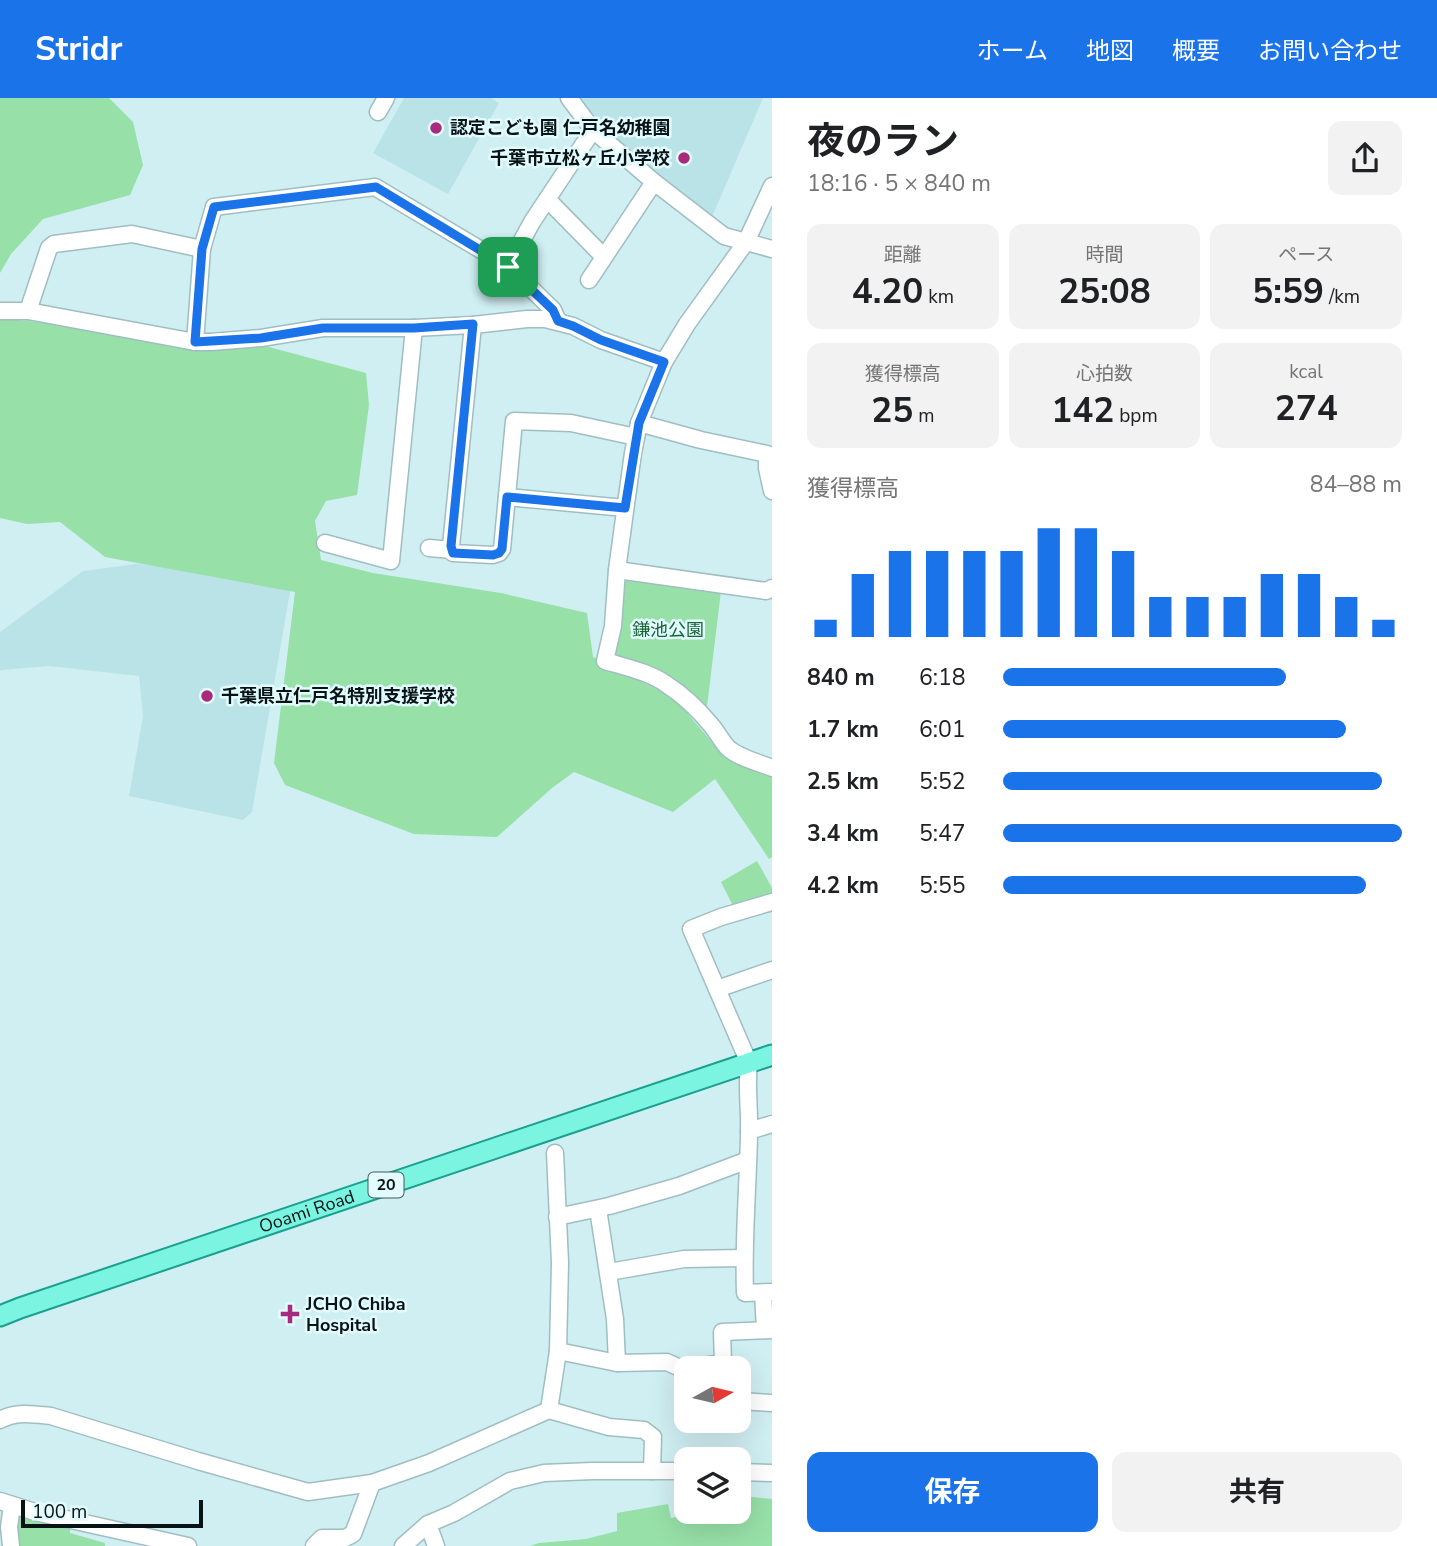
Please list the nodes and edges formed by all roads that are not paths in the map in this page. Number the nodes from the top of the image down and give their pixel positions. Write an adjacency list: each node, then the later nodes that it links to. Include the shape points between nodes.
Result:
1 (569, 98): 2 (street)
2 (593, 130): 3 (street); 5 (street)
3 (654, 182): 6 (street, via 724,236); 9 (street)
4 (772, 187): 6 (street)
5 (548, 200): 9 (street); 10 (street)
6 (746, 243): 8 (street); 18 (street)
7 (202, 249): 10 (street, via 214,207 376,187); 13 (street, via 132,234 54,244); 17 (street)
8 (772, 249)
9 (604, 257): 11 (street)
10 (508, 267): 14 (street, via 553,310)
11 (589, 280)
12 (0, 311): 13 (street)
13 (28, 311): 17 (street)
14 (558, 321): 15 (street); 18 (street)
15 (473, 324): 16 (street); 25 (street)
16 (414, 328): 17 (street, via 323,328); 23 (street, via 399,564)
17 (195, 342)
18 (664, 362): 19 (street)
19 (637, 430): 20 (street, via 767,454); 21 (street, via 514,421); 22 (street)
20 (772, 491)
21 (507, 497): 22 (street); 25 (street, via 499,553)
22 (625, 508): 26 (street)
23 (325, 543)
24 (429, 548): 25 (street)
25 (452, 550)
26 (617, 570): 27 (street, via 766,591); 28 (street, via 605,661 666,683 698,710 728,748)
27 (772, 588)
28 (772, 768)
29 (772, 902): 31 (street, via 691,929)
30 (772, 970): 31 (street)
31 (717, 989): 33 (street)
32 (772, 1055): 33 (main road, Ooami Road / 20)
33 (749, 1063): 35 (street); 43 (main road, Ooami Road / 20)
34 (772, 1124): 35 (street)
35 (750, 1131): 37 (street)
36 (555, 1153): 39 (street)
37 (748, 1160): 38 (street); 40 (street)
38 (598, 1209): 39 (street); 41 (street)
39 (557, 1217): 45 (street)
40 (744, 1258): 41 (street, via 684,1259); 42 (street, via 744,1293)
41 (609, 1272): 47 (street)
42 (768, 1292): 44 (street)
43 (0, 1316)
44 (769, 1330): 46 (street, via 722,1332)
45 (558, 1351): 47 (street); 51 (street)
46 (723, 1356)
47 (617, 1363): 48 (street)
48 (674, 1365)
49 (751, 1402): 50 (street)
50 (772, 1403)
51 (549, 1410): 53 (street, via 609,1427 644,1430 653,1437); 57 (street)
52 (0, 1420): 57 (street, via 29,1413 51,1416 308,1492)
53 (652, 1471): 54 (street); 59 (street, via 544,1473 510,1481)
54 (674, 1471)
55 (751, 1472): 56 (street)
56 (772, 1473)
57 (372, 1483): 63 (street, via 353,1534 322,1538)
58 (6, 1503): 60 (street); 61 (street)
59 (428, 1524): 64 (street); 65 (street)
60 (108, 1536): 62 (street)
61 (10, 1546)
62 (188, 1546)
63 (314, 1546)
64 (402, 1546)
65 (436, 1546)

